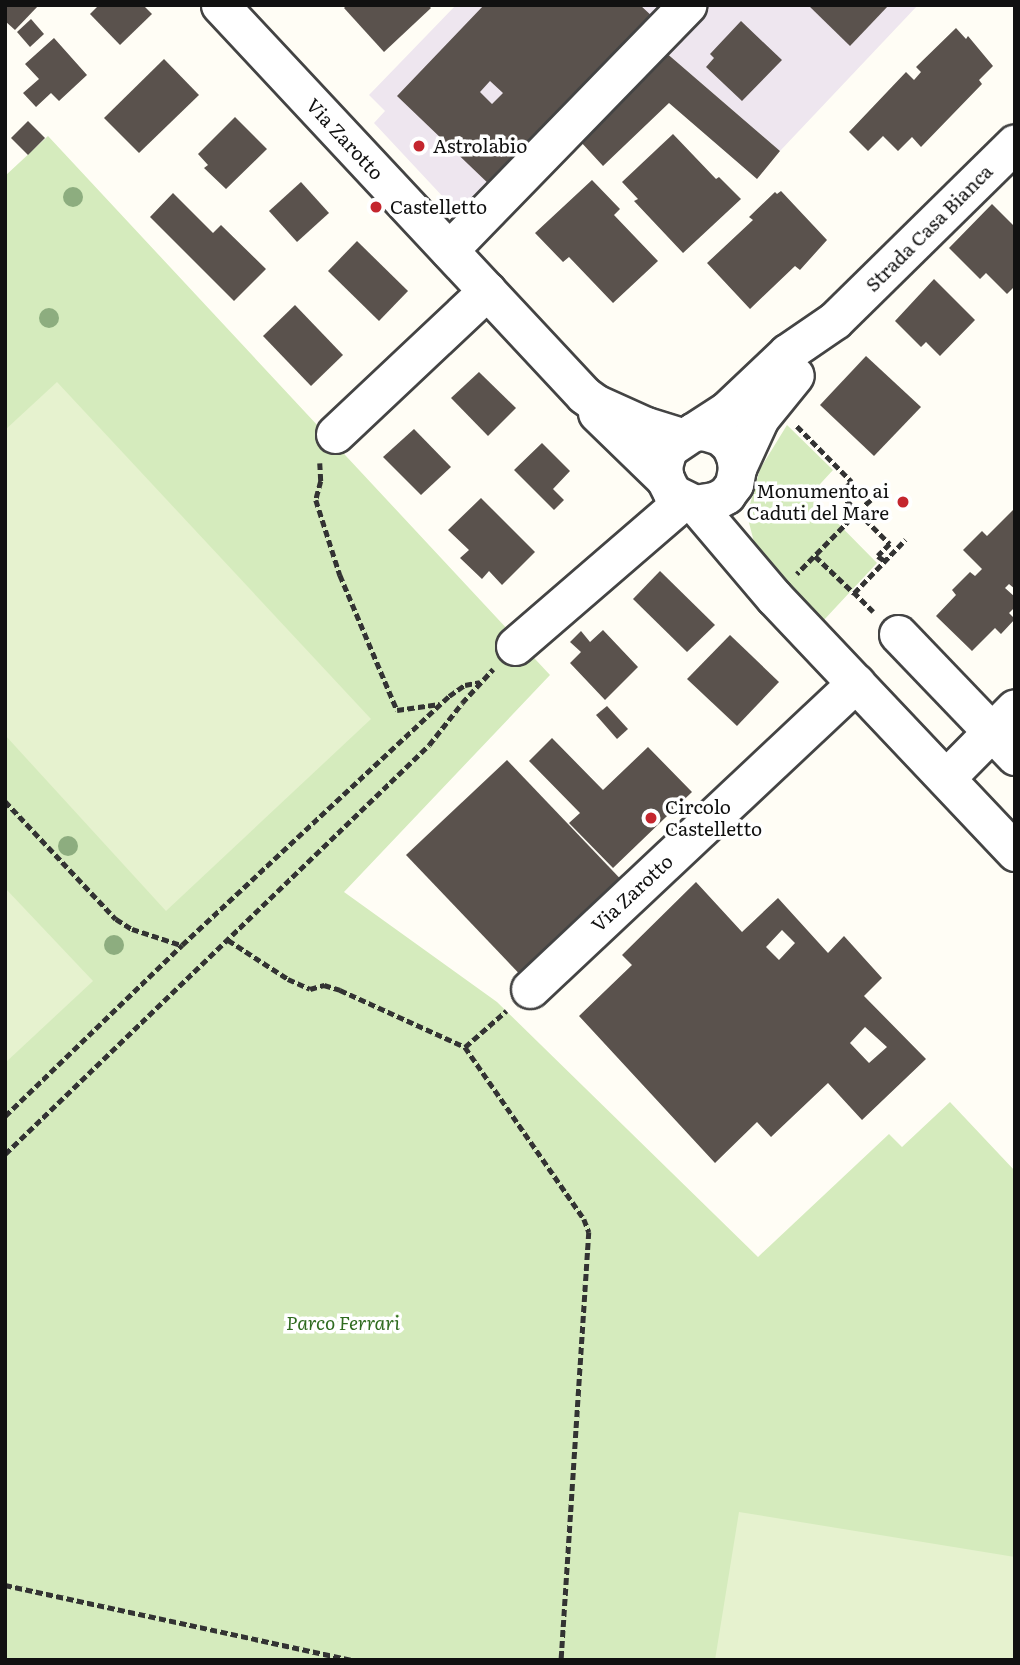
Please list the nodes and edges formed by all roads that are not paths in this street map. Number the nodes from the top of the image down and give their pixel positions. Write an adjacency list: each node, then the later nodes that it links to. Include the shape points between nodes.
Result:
1 (220, 5): 4 (street, Via Zarotto)
2 (687, 5): 4 (street)
3 (1015, 143): 6 (street, Strada Casa Bianca)
4 (449, 250): 5 (street, Via Zarotto)
5 (487, 291): 7 (street, Via Zarotto); 8 (street)
6 (842, 314): 9 (street, Strada Casa Bianca, via 788,353 727,410); 10 (street, Strada Casa Bianca, via 765,409 750,435)
7 (584, 395): 9 (street, Via Zarotto, via 646,426); 10 (street, Via Zarotto, via 598,416)
8 (335, 434)
9 (687, 434): 10 (street, via 668,449 663,467); 10 (street, Via Zarotto, via 704,431 730,445)
10 (701, 489): 12 (street); 13 (street, Via Zarotto, via 775,597)
11 (888, 625): 14 (street)
12 (515, 646)
13 (856, 683): 15 (street, Via Zarotto); 17 (street, Via Zarotto)
14 (1007, 732): 15 (street)
15 (946, 778): 16 (street, Via Zarotto)
16 (1015, 852)
17 (530, 989)

